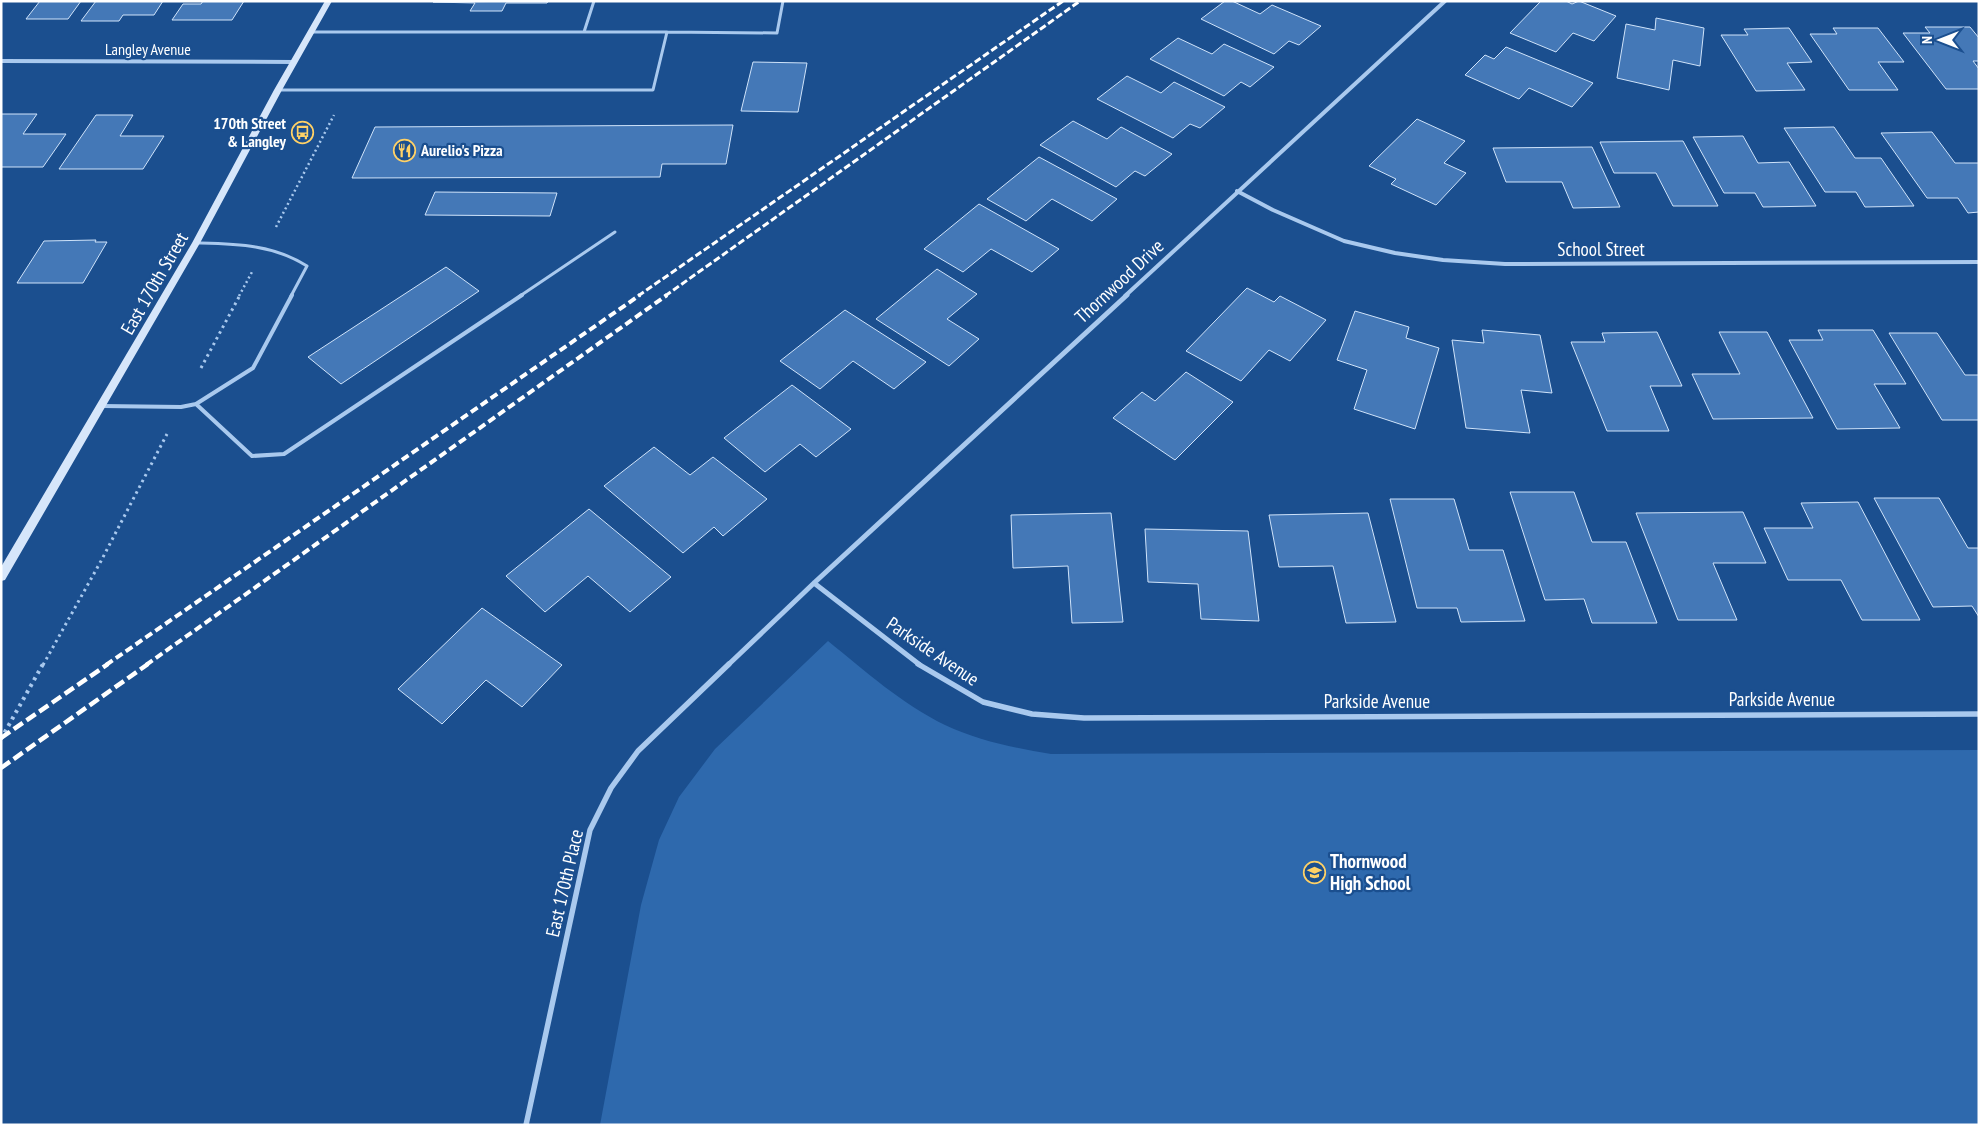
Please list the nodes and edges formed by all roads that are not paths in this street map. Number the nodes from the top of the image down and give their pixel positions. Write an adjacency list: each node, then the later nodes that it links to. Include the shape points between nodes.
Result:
1 (329, 1): 5 (street, East 170th Street)
2 (594, 1): 6 (lane)
3 (783, 1): 7 (lane, via 777,33)
4 (1445, 1): 11 (street, Thornwood Drive)
5 (312, 32): 6 (lane); 9 (street, East 170th Street)
6 (584, 32): 7 (lane)
7 (667, 32): 10 (lane, via 653,90)
8 (1, 61): 9 (street, Langley Avenue)
9 (294, 62): 10 (street, East 170th Street)
10 (278, 90): 13 (street, East 170th Street)
11 (1238, 191): 14 (street, School Street, via 1344,241 1443,260 1505,264); 18 (street, Thornwood Drive)
12 (615, 232): 15 (lane, via 284,454 252,456)
13 (196, 243): 15 (lane, via 266,246 295,257 307,266 253,368); 16 (street, East 170th Street)
14 (1979, 262)
15 (196, 404): 16 (lane)
16 (102, 406): 17 (street, East 170th Street)
17 (1, 577)
18 (814, 583): 19 (street, Parkside Avenue, via 918,664 983,702 1032,714 1104,718); 20 (street, East 170th Place, via 638,751 611,788 590,830)
19 (1979, 714)
20 (526, 1125)

